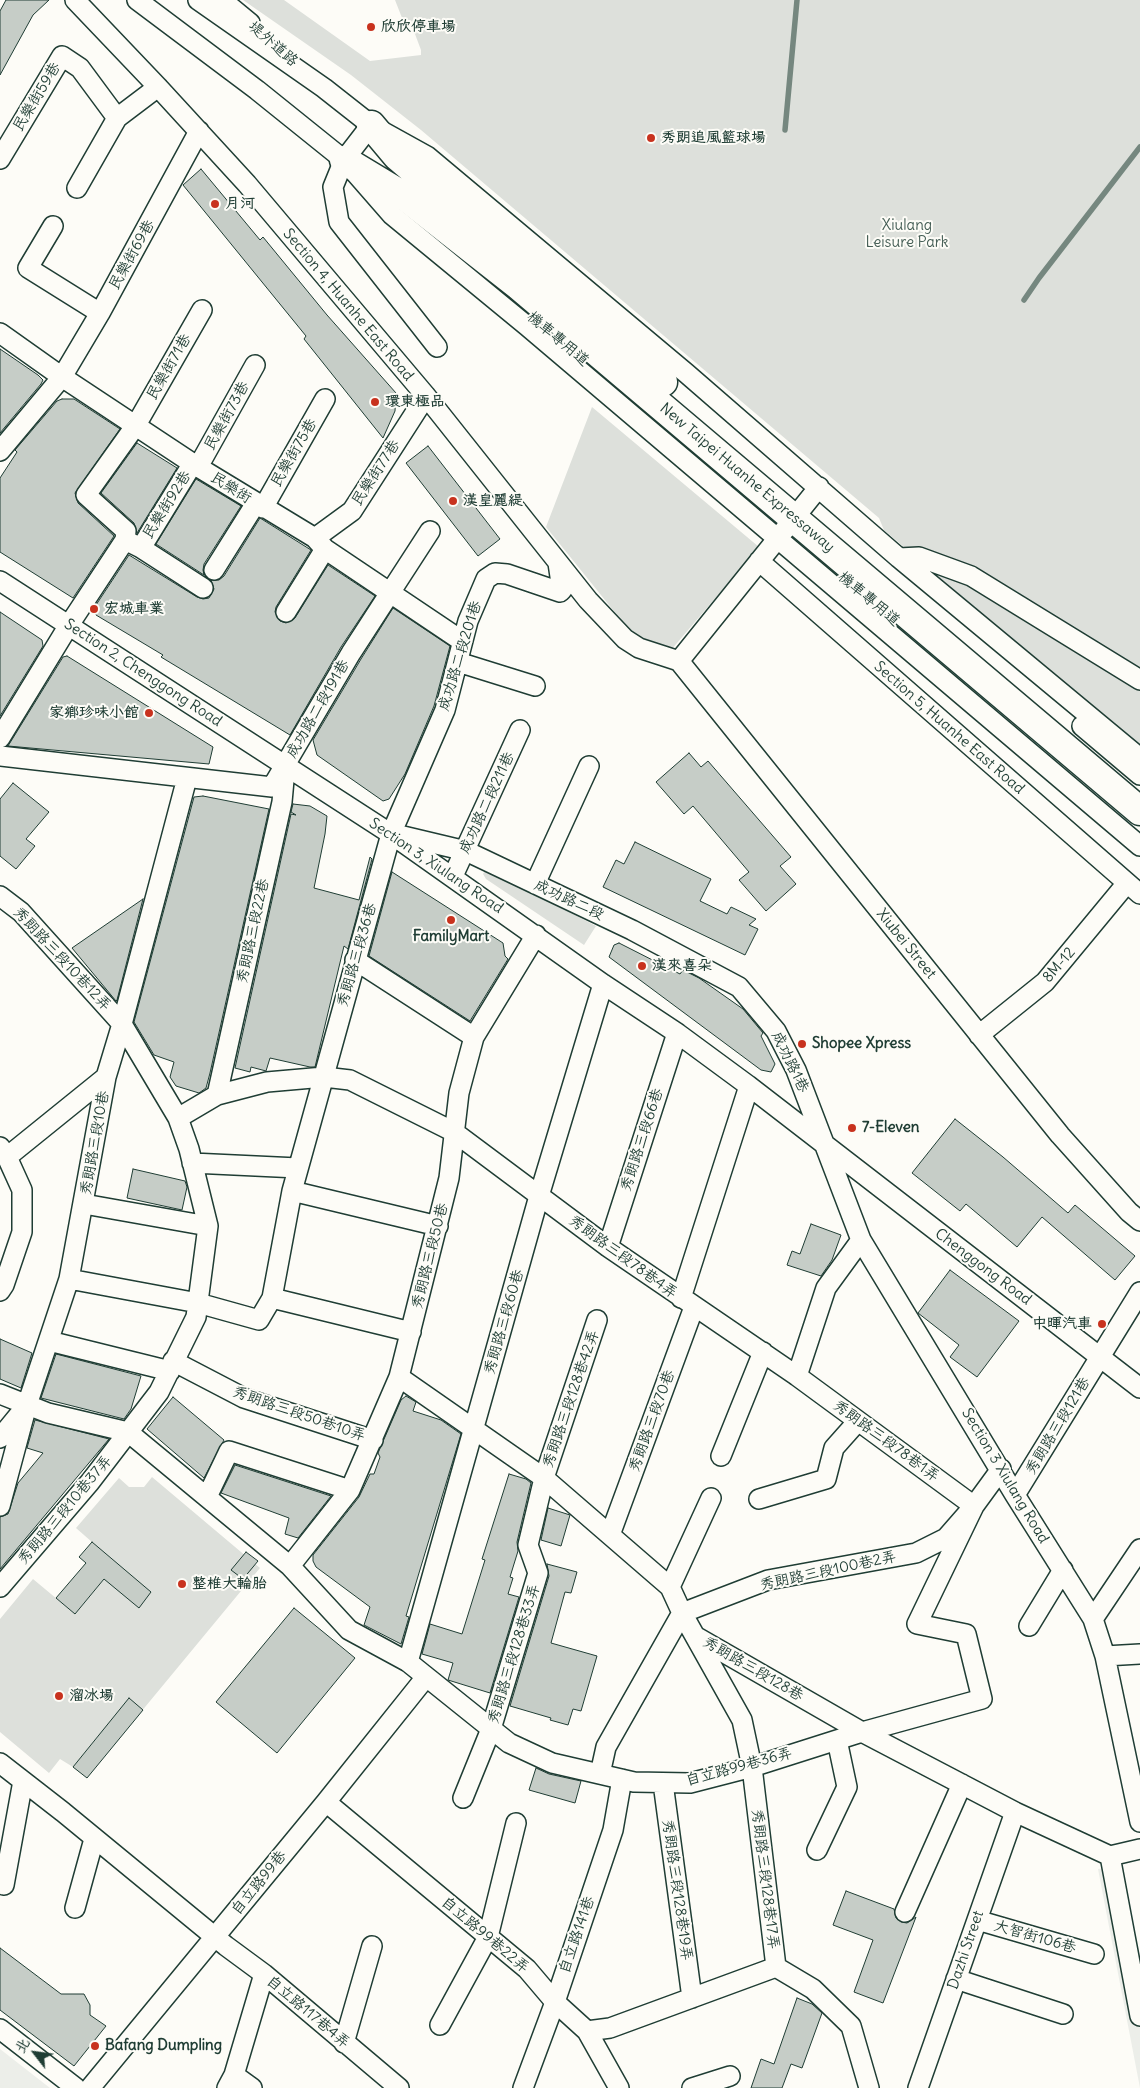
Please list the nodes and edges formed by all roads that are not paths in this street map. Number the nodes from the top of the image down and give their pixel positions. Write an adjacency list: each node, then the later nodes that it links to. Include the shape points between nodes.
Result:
1 (75, 0): 5 (street, Section 4, Huanhe East Road)
2 (136, 0): 11 (street)
3 (198, 0): 6 (street)
4 (222, 0): 6 (street, 堤外道路)
5 (158, 87): 7 (street); 9 (street, Section 4, Huanhe East Road)
6 (324, 88): 8 (street)
7 (118, 118): 10 (street, 民樂街59巷, via 80,68 62,56); 12 (street)
8 (371, 125): 11 (street); 26 (highway, New Taipei Huanhe Expressaway, via 397,156)
9 (199, 131): 15 (street, 民樂街69巷); 20 (street, Section 4, Huanhe East Road)
10 (0, 158)
11 (344, 160): 17 (street, via 333,186 339,222); 26 (highway, New Taipei Huanhe Expressaway, via 408,198)
12 (76, 188)
13 (53, 226): 15 (street, via 28,268)
14 (202, 310): 22 (street, 民樂街71巷)
15 (100, 313): 19 (street, 民樂街69巷)
16 (0, 333): 19 (street, 民樂街)
17 (437, 347)
18 (255, 365): 24 (street, 民樂街73巷)
19 (62, 377): 22 (street, 民樂街); 23 (street, 民樂街69巷)
20 (426, 396): 28 (street, 民樂街77巷, via 352,511); 32 (street, Section 4, Huanhe East Road)
21 (326, 399): 25 (street, 民樂街75巷)
22 (136, 425): 24 (street, 民樂街); 29 (street, 民樂街71巷, via 86,495 126,530)
23 (0, 451)
24 (195, 465): 25 (street, 民樂街); 29 (street, 民樂街92巷)
25 (259, 505): 28 (street, 民樂街); 33 (street, 民樂街75巷)
26 (800, 508): 30 (street); 31 (street); 50 (street); 52 (highway, New Taipei Huanhe Expressaway); 53 (highway, New Taipei Huanhe Expressaway); 54 (street, 機車專用道); 56 (street)
27 (430, 531): 36 (street, 成功路二段191巷)
28 (320, 543): 36 (street, 民樂街); 37 (street)
29 (133, 544): 35 (street); 38 (street, 民樂街92巷)
30 (899, 558): 42 (street, via 918,557 971,576); 47 (street)
31 (759, 561): 40 (street); 60 (street, Section 5, Huanhe East Road)
32 (558, 563): 39 (street, 成功路二段201巷, via 562,590 558,592 507,574 495,573 486,579); 40 (street, Section 4, Huanhe East Road, via 625,639 639,648)
33 (214, 570)
34 (0, 581): 38 (street, Section 2, Chenggong Road)
35 (203, 588)
36 (389, 592): 39 (street, 民樂街); 48 (street, 成功路二段191巷)
37 (286, 612)
38 (69, 625): 45 (street, 民樂街92巷); 48 (street, Section 2, Chenggong Road)
39 (462, 641): 41 (street, 成功路二段201巷)
40 (679, 661): 68 (street, Xiubei Street)
41 (458, 662): 43 (street); 55 (street, 成功路二段201巷, via 444,710)
42 (1140, 680)
43 (535, 686)
44 (520, 730): 57 (street, 成功路二段211巷)
45 (0, 738)
46 (0, 756): 51 (street)
47 (1140, 758)
48 (286, 766): 51 (street, via 272,787); 55 (street, Section 3, Xiulang Road); 73 (street, 秀朗路三段22巷, via 282,802)
49 (588, 766): 59 (street)
50 (1140, 775)
51 (188, 778): 66 (street, 秀朗路三段10巷)
52 (1140, 788)
53 (1140, 811)
54 (1140, 826)
55 (392, 834): 57 (street, 成功路二段); 58 (street, Section 3, Xiulang Road); 63 (street, 秀朗路三段36巷)
56 (1140, 846)
57 (466, 850): 58 (street, 成功路二段211巷); 59 (street, 成功路二段)
58 (453, 876): 62 (street, Section 3, Xiulang Road)
59 (536, 884): 65 (street, 成功路二段)
60 (1134, 889): 68 (street, 8M-12, via 1044,982)
61 (0, 896): 66 (street, 秀朗路三段10巷12弄, via 21,912)
62 (536, 935): 64 (street, Section 3, Xiulang Road); 69 (street, 秀朗路三段50巷)
63 (355, 960): 69 (street); 71 (street, 秀朗路三段36巷)
64 (603, 984): 67 (street, Section 3, Xiulang Road); 81 (street, 秀朗路三段60巷)
65 (739, 987): 76 (street, 成功路1巷, via 776,1031 796,1070)
66 (122, 1024): 70 (street, 秀朗路三段10巷); 74 (street, 秀朗路三段10巷12弄)
67 (677, 1033): 72 (street, Section 3, Xiulang Road); 87 (street, 秀朗路三段66巷)
68 (979, 1035): 83 (street, Xiubei Street, via 1060,1135)
69 (474, 1037): 75 (street, 秀朗路三段50巷, via 459,1093)
70 (106, 1077): 77 (street); 82 (street, 秀朗路三段10巷)
71 (324, 1077): 73 (street, 秀朗路三段78巷4弄, via 267,1082); 75 (street, 秀朗路三段78巷4弄, via 350,1080); 79 (street, 秀朗路三段36巷)
72 (749, 1086): 76 (street, Section 3, Xiulang Road); 93 (street, 秀朗路三段70巷)
73 (217, 1095): 74 (street, 秀朗路三段78巷4弄)
74 (178, 1118): 78 (street, 秀朗路三段10巷12弄)
75 (454, 1132): 81 (street, 秀朗路三段78巷4弄); 85 (street, 秀朗路三段50巷, via 449,1178)
76 (826, 1146): 86 (street, Section 3 Xiulang Road); 98 (street, Chenggong Road)
77 (4, 1152): 89 (street, via 22,1190 22,1232)
78 (192, 1163): 79 (street); 84 (street, 秀朗路三段10巷12弄)
79 (298, 1168): 80 (street, 秀朗路三段36巷)
80 (292, 1191): 85 (street); 91 (street, 秀朗路三段36巷)
81 (539, 1196): 87 (street, 秀朗路三段78巷4弄); 106 (street, 秀朗路三段60巷)
82 (84, 1204): 84 (street); 88 (street, 秀朗路三段10巷)
83 (1140, 1221)
84 (208, 1226): 92 (street, 秀朗路三段10巷37弄)
85 (438, 1226): 95 (street, 秀朗路三段50巷)
86 (861, 1240): 100 (street, via 826,1288); 111 (street, Section 3 Xiulang Road)
87 (608, 1247): 93 (street, 秀朗路三段78巷4弄)
88 (69, 1279): 92 (street); 96 (street, 秀朗路三段10巷)
89 (0, 1291)
90 (1140, 1292): 98 (street, 秀朗路三段121巷)
91 (272, 1298): 92 (street, 秀朗路三段36巷, via 259,1320); 95 (street)
92 (198, 1303): 99 (street, 秀朗路三段10巷37弄, via 196,1317)
93 (688, 1303): 97 (street, 秀朗路三段78巷4弄); 120 (street, 秀朗路三段70巷)
94 (597, 1320): 112 (street, 秀朗路三段128巷42弄)
95 (411, 1332): 101 (street, 秀朗路三段50巷)
96 (49, 1341): 99 (street, 秀朗路三段50巷10弄); 104 (street, 秀朗路三段10巷)
97 (763, 1352): 100 (street, 秀朗路三段78巷4弄); 110 (street)
98 (1100, 1356): 102 (street, Chenggong Road); 114 (street, 秀朗路三段121巷)
99 (171, 1366): 107 (street, 秀朗路三段10巷37弄, via 159,1392); 109 (street, 秀朗路三段50巷10弄, via 244,1398)
100 (797, 1376): 105 (street, 秀朗路三段78巷1弄)
101 (399, 1377): 106 (street, 秀朗路三段128巷); 109 (street, 秀朗路三段50巷)
102 (1140, 1388)
103 (0, 1394): 104 (street)
104 (27, 1405): 107 (street); 108 (street); 118 (street, 秀朗路三段10巷)
105 (858, 1421): 117 (street, via 834,1448 826,1479); 119 (street, 秀朗路三段78巷1弄)
106 (474, 1429): 112 (street, 秀朗路三段128巷); 132 (street, 秀朗路三段60巷)
107 (128, 1432): 115 (street); 124 (street, 秀朗路三段10巷37弄, via 90,1482)
108 (0, 1438)
109 (373, 1440): 113 (street, 秀朗路三段50巷)
110 (721, 1456)
111 (1001, 1469): 114 (street, Section 3 Xiulang Road); 119 (street)
112 (544, 1478): 120 (street, 秀朗路三段128巷); 134 (street, 秀朗路三段128巷33弄, via 528,1545 538,1573)
113 (350, 1490): 115 (street, via 229,1451); 122 (street, 秀朗路三段50巷)
114 (1015, 1495): 123 (street, Section 3 Xiulang Road)
115 (207, 1497): 122 (street, 自立路99巷36弄)
116 (712, 1498): 125 (street)
117 (759, 1499)
118 (0, 1506)
119 (974, 1506): 126 (street, 秀朗路三段100巷2弄, via 946,1538 916,1553 768,1580); 135 (street, 自立路99巷36弄, via 917,1624 966,1634 982,1699)
120 (610, 1535): 125 (street, 秀朗路三段128巷)
121 (1140, 1549): 127 (street)
122 (290, 1566): 132 (street, 自立路99巷36弄, via 349,1630)
123 (1063, 1570): 127 (street, Section 3 Xiulang Road); 128 (street)
124 (0, 1586)
125 (670, 1587): 126 (street, 秀朗路三段128巷)
126 (682, 1613): 129 (street, 秀朗路三段128巷); 139 (street, via 606,1747)
127 (1093, 1619): 131 (street, Section 3 Xiulang Road)
128 (1029, 1626)
129 (694, 1635): 135 (street, 秀朗路三段128巷); 138 (street, 秀朗路三段128巷17弄, via 742,1720)
130 (1140, 1654): 131 (street)
131 (1105, 1656): 148 (street, Section 3 Xiulang Road)
132 (408, 1662): 133 (street, 自立路99巷36弄)
133 (426, 1677): 134 (street, 自立路99巷36弄); 145 (street, 自立路99巷)
134 (491, 1729): 139 (street, 自立路99巷36弄, via 509,1743 552,1763); 144 (street, 秀朗路三段128巷33弄)
135 (862, 1732): 136 (street, 自立路99巷36弄); 143 (street, 秀朗路三段128巷)
136 (837, 1740): 138 (street, 自立路99巷36弄); 151 (street, via 847,1787)
137 (0, 1763): 141 (street, 自立路117巷4弄)
138 (752, 1767): 142 (street, 自立路99巷36弄, via 690,1783); 161 (street, 秀朗路三段128巷17弄)
139 (600, 1774): 140 (street, 自立路99巷36弄)
140 (622, 1779): 142 (street, 自立路99巷36弄); 165 (street, 自立路141巷, via 613,1830)
141 (23, 1781): 149 (street, 自立路117巷4弄); 153 (street)
142 (663, 1783): 164 (street, 秀朗路三段128巷19弄)
143 (962, 1784): 146 (street, 秀朗路三段128巷); 155 (street)
144 (463, 1798)
145 (326, 1802): 157 (street, 自立路99巷); 158 (street, 自立路99巷22弄)
146 (1015, 1812): 152 (street, 秀朗路三段128巷); 156 (street, Dazhi Street)
147 (516, 1822): 158 (street)
148 (1140, 1822)
149 (94, 1839): 154 (street); 157 (street, 自立路117巷4弄)
150 (1140, 1849): 152 (street)
151 (817, 1850)
152 (1110, 1856): 167 (street)
153 (4, 1885)
154 (75, 1908)
155 (905, 1912)
156 (977, 1920): 160 (street, 大智街106巷); 163 (street, Dazhi Street)
157 (215, 1937): 162 (street, 自立路117巷4弄); 175 (street, 自立路99巷)
158 (488, 1937): 165 (street, 自立路99巷22弄, via 527,1969); 168 (street)
159 (372, 1946): 171 (street)
160 (1094, 1954)
161 (776, 1967): 164 (street, 秀朗路三段128巷17弄); 181 (street, via 813,1989 851,2026)
162 (264, 1974): 171 (street, 自立路117巷4弄); 173 (street)
163 (956, 1979): 166 (street); 182 (street, Dazhi Street)
164 (692, 1998): 170 (street, 秀朗路三段128巷17弄, via 610,2028)
165 (555, 2002): 170 (street, 自立路99巷22弄); 178 (street, 自立路141巷)
166 (1063, 2014)
167 (1140, 2016)
168 (440, 2025)
169 (0, 2029): 174 (street)
170 (587, 2031): 179 (street, 自立路99巷22弄)
171 (344, 2043): 177 (street, 自立路117巷4弄)
172 (730, 2076): 180 (street)
173 (230, 2082): 176 (street)
174 (76, 2088)
175 (90, 2088)
176 (252, 2088)
177 (399, 2088)
178 (523, 2088)
179 (619, 2088)
180 (692, 2088)
181 (869, 2088)
182 (918, 2088)

